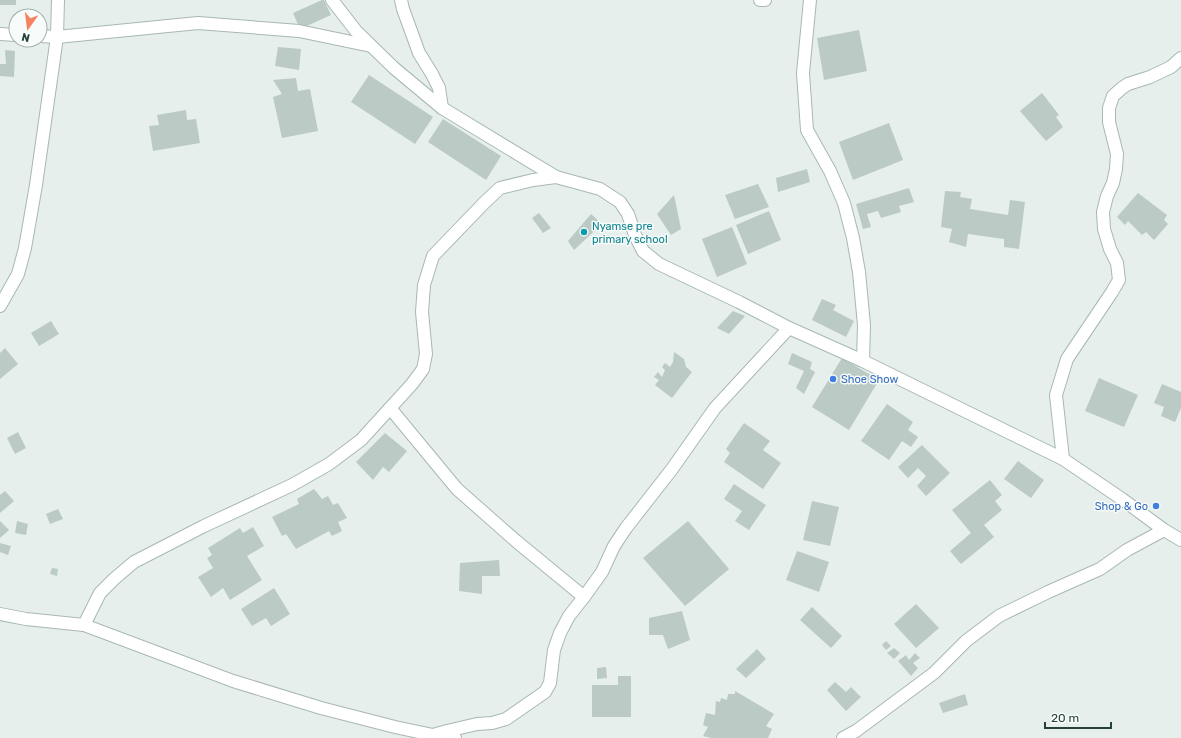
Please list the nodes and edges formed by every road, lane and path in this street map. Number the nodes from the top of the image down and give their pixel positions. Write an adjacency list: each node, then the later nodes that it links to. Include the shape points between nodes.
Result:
1 (58, 0): 8 (street)
2 (332, 0): 9 (street)
3 (401, 0): 11 (street, via 419,53 439,88)
4 (760, 0): 5 (street)
5 (765, 0)
6 (810, 0): 15 (street, via 803,73 807,130 844,203 853,238 864,325)
7 (48, 36): 8 (street)
8 (56, 37): 9 (street, via 198,23 299,31); 13 (street, via 25,248 18,274)
9 (371, 46): 11 (street)
10 (1181, 58): 17 (street, via 1171,67 1122,88 1113,96 1109,108 1109,122 1117,154 1113,183 1103,212 1103,224 1110,249 1117,262 1119,280 1067,359 1056,396)
11 (442, 108): 12 (street)
12 (556, 177): 14 (street, via 600,189 620,202 628,214 643,251 659,264); 16 (street, via 500,188 433,256 424,285 422,312 426,354 422,369)
13 (0, 306)
14 (789, 328): 15 (street); 20 (street, via 715,408 626,528 602,572)
15 (863, 361): 17 (street)
16 (390, 408): 20 (street, via 457,489); 22 (street, via 361,440 329,464 292,485 134,562 100,593)
17 (1063, 459): 18 (street)
18 (1164, 530): 19 (street); 25 (street, via 1100,569 998,616 966,641 934,673)
19 (1180, 538)
20 (584, 597): 23 (street, via 560,633 554,650 550,683 545,692 506,719)
21 (0, 614): 22 (street)
22 (84, 625): 23 (street, via 233,681 321,708)
23 (433, 735): 24 (street)
24 (455, 738)
25 (843, 738)

